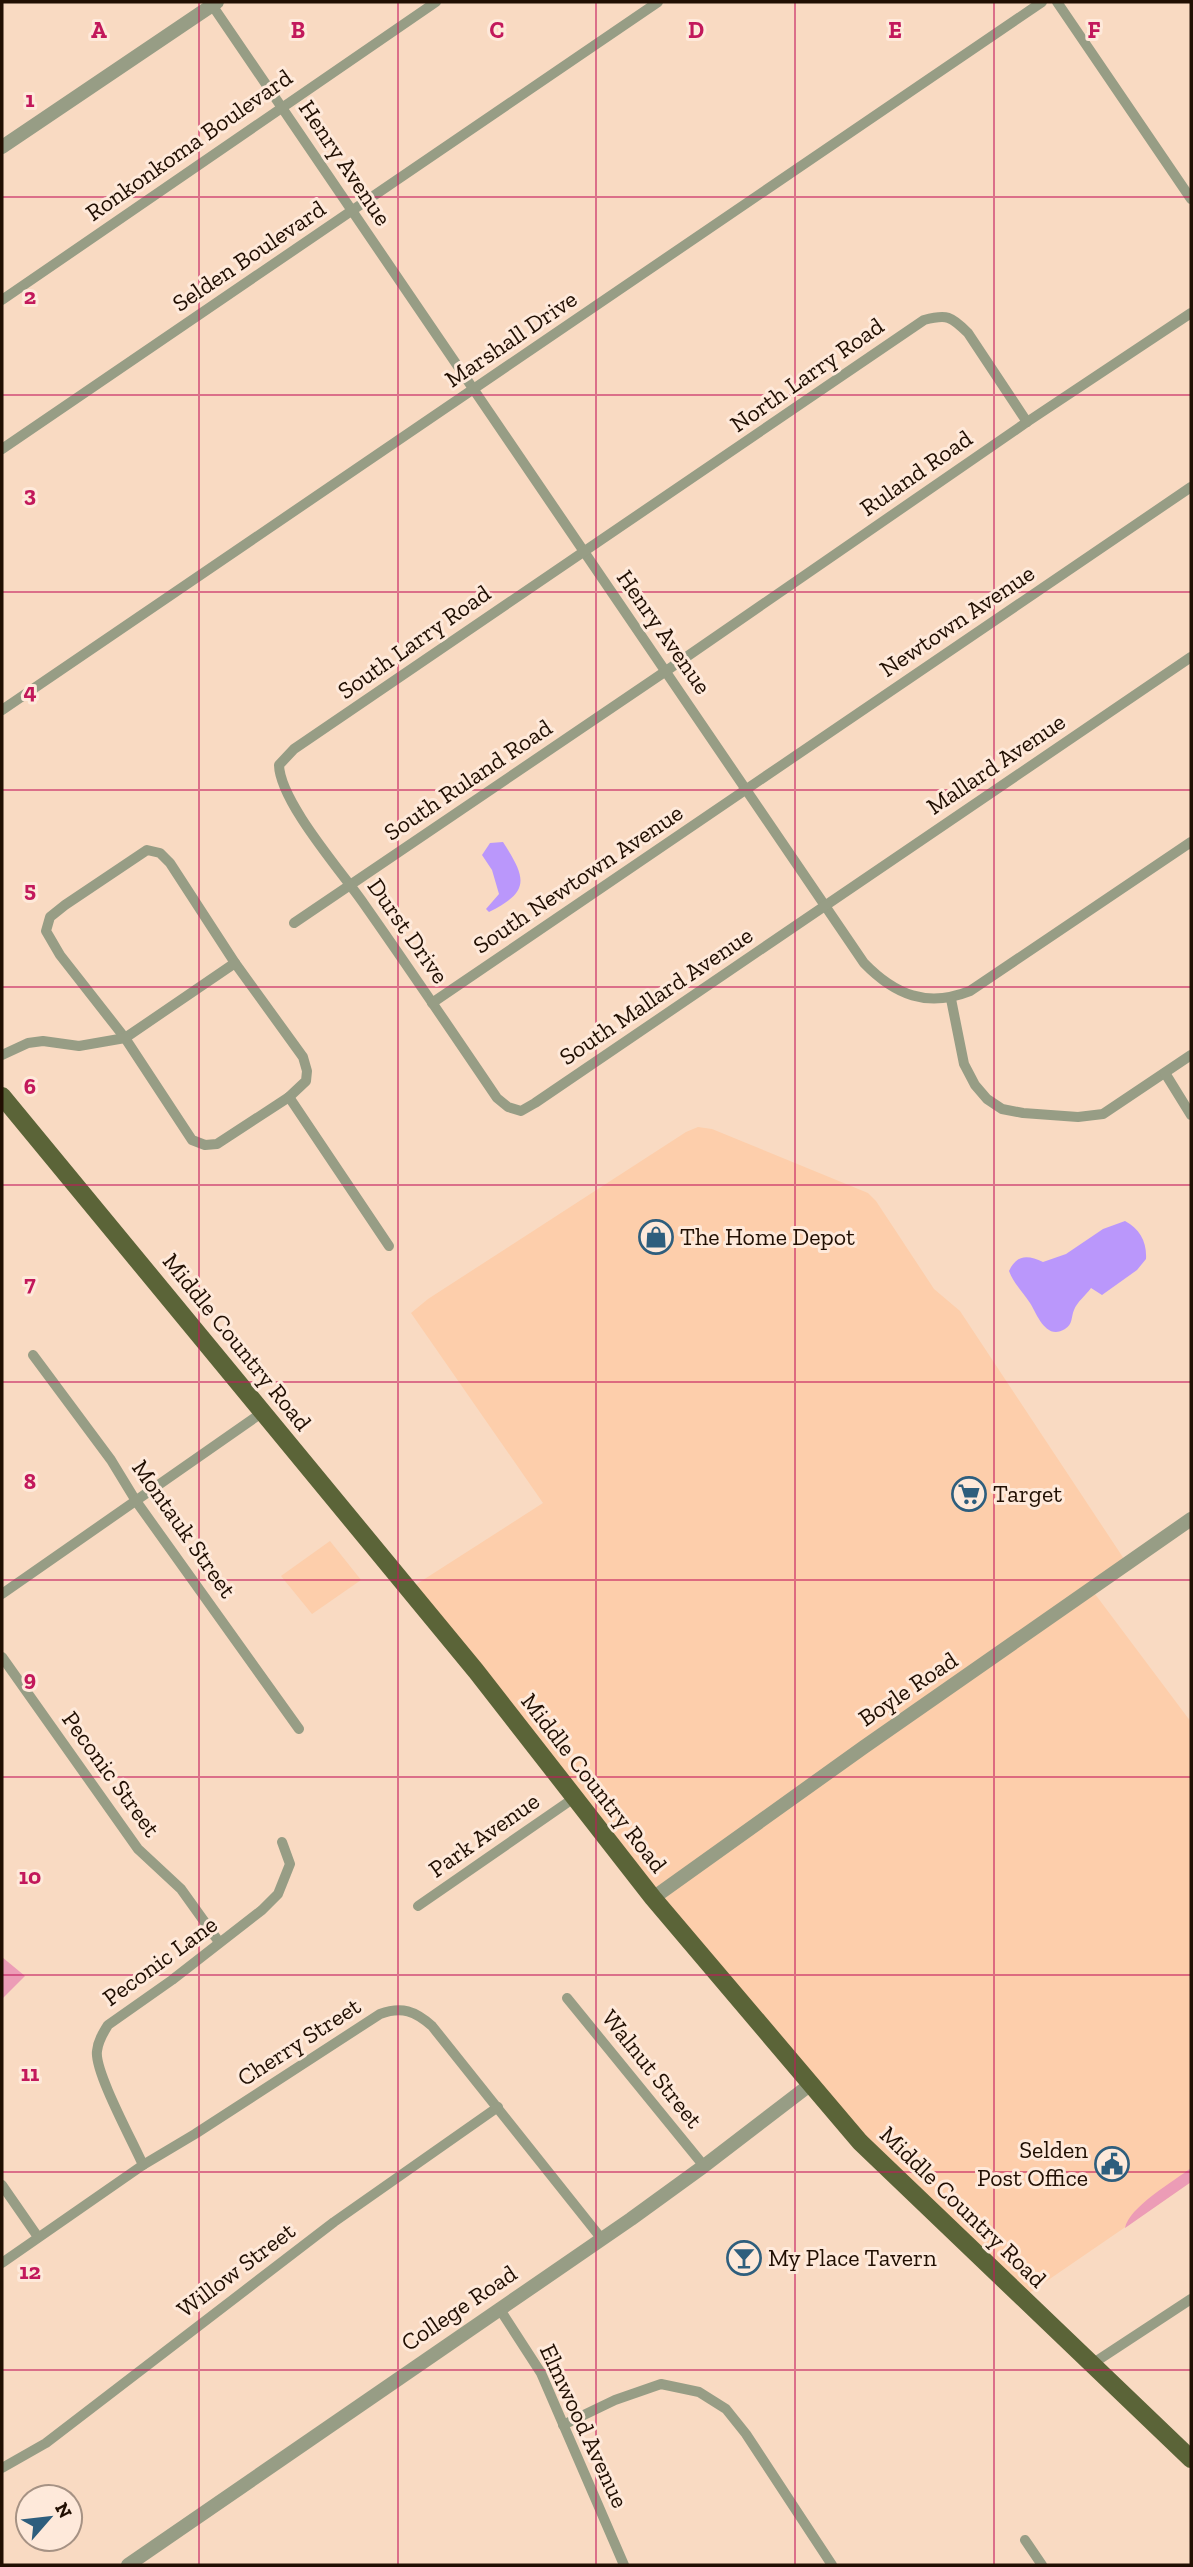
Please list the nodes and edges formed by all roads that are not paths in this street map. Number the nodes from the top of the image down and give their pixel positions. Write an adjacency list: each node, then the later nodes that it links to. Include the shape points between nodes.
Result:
1 (436, 2): 6 (street, Ronkonkoma Boulevard)
2 (658, 2): 9 (street, Selden Boulevard)
3 (1042, 2): 12 (street, Marshall Drive)
4 (1056, 2): 8 (street)
5 (214, 4): 6 (street, Henry Avenue); 7 (street)
6 (281, 107): 9 (street, Henry Avenue); 10 (street, Ronkonkoma Boulevard)
7 (2, 147)
8 (1191, 199)
9 (353, 210): 12 (street, Henry Avenue); 14 (street, Selden Boulevard)
10 (2, 300)
11 (1191, 313): 13 (street, Ruland Road)
12 (474, 390): 16 (street, Henry Avenue); 19 (street, Marshall Drive)
13 (1027, 422): 16 (street, North Larry Road, via 956,320 942,315 924,320); 18 (street, Ruland Road)
14 (2, 449)
15 (1191, 487): 21 (street, Newtown Avenue)
16 (584, 553): 18 (street, Henry Avenue); 20 (street, South Larry Road, via 294,748 279,765)
17 (1191, 657): 24 (street, Mallard Avenue)
18 (666, 671): 21 (street, Henry Avenue); 23 (street, South Ruland Road)
19 (2, 710)
20 (279, 774): 23 (street, Durst Drive, via 300,816)
21 (746, 790): 24 (street, Henry Avenue); 28 (street, South Newtown Avenue)
22 (1191, 842): 27 (street, via 993,976)
23 (351, 885): 25 (street, South Ruland Road); 28 (street, Durst Drive)
24 (824, 905): 27 (street, Henry Avenue, via 882,981 919,998); 35 (street, South Mallard Avenue, via 535,1103 521,1111)
25 (294, 923)
26 (235, 963): 29 (street); 29 (street, via 160,853 148,850 65,905 50,917 46,931); 34 (street, via 303,1057 306,1081)
27 (951, 999): 32 (street, via 964,1064 975,1085 1002,1109 1078,1117 1103,1114)
28 (432, 1003): 35 (street, Durst Drive, via 497,1098)
29 (125, 1038): 30 (street, via 79,1046 28,1043); 34 (street, via 192,1140 205,1145 217,1144)
30 (2, 1055)
31 (1191, 1055): 32 (street)
32 (1165, 1073): 36 (street)
33 (2, 1096): 39 (main road, Middle Country Road)
34 (289, 1097): 37 (street)
35 (508, 1107)
36 (1191, 1115)
37 (389, 1246)
38 (33, 1355): 40 (street, Montauk Street)
39 (263, 1412): 40 (street); 45 (main road, Middle Country Road)
40 (136, 1501): 42 (street); 44 (street, Montauk Street)
41 (1191, 1520): 47 (street, Boyle Road)
42 (2, 1594)
43 (2, 1657): 49 (street, Peconic Street, via 132,1841 181,1889)
44 (299, 1729)
45 (574, 1798): 47 (main road, Middle Country Road); 48 (street, Park Avenue)
46 (282, 1842): 49 (street, Peconic Lane, via 290,1864 278,1894)
47 (653, 1898): 51 (main road, Middle Country Road)
48 (418, 1906)
49 (219, 1942): 53 (street, Peconic Lane, via 108,2025 100,2039 96,2053 100,2070)
50 (567, 1998): 54 (street, Walnut Street)
51 (811, 2084): 54 (street, College Road); 61 (main road, Middle Country Road, via 863,2145)
52 (498, 2108): 53 (street, Cherry Street, via 432,2026 407,2010 390,2011); 57 (street, Cherry Street); 64 (street, Willow Street, via 334,2222 46,2443)
53 (143, 2165): 56 (street, Cherry Street)
54 (704, 2166): 57 (street, College Road)
55 (2, 2185): 56 (street)
56 (38, 2237): 58 (street, Cherry Street)
57 (601, 2238): 60 (street, College Road)
58 (2, 2263)
59 (1191, 2299): 61 (street)
60 (499, 2308): 62 (street, Elmwood Avenue, via 541,2373); 66 (street, College Road)
61 (1093, 2364): 63 (main road, Middle Country Road)
62 (563, 2425): 67 (street, Elmwood Avenue); 68 (street, via 661,2384 699,2392 726,2409 746,2434)
63 (1191, 2459)
64 (2, 2468)
65 (1025, 2540): 69 (street)
66 (128, 2565)
67 (624, 2565)
68 (832, 2565)
69 (1042, 2565)

